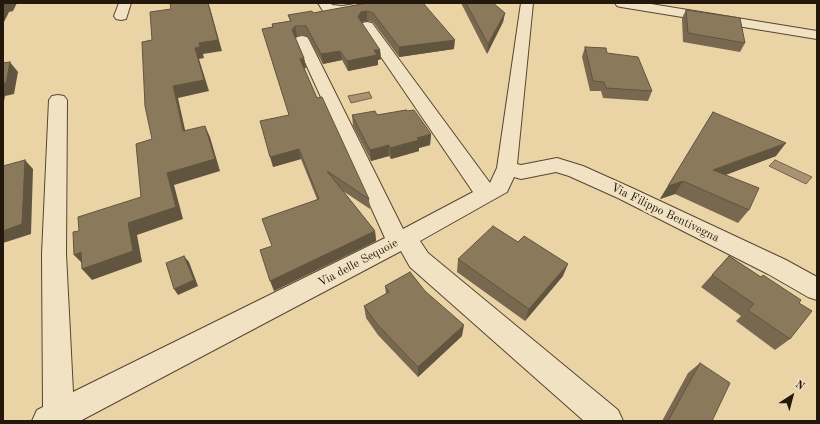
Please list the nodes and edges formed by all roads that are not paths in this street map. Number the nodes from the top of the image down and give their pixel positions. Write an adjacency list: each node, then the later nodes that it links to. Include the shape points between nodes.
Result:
1 (125, 3): 6 (street)
2 (324, 3): 3 (street, via 328,8 342,10)
3 (387, 3)
4 (527, 3): 11 (street, Via delle Sequoie)
5 (621, 3): 8 (street)
6 (121, 16)
7 (367, 26): 12 (street)
8 (817, 35)
9 (302, 40): 13 (street)
10 (58, 100): 15 (street, via 54,254)
11 (507, 168): 12 (street, Via delle Sequoie, via 500,187); 14 (street, Via Filippo Bentivegna, via 521,172 557,165 576,171 756,257)
12 (486, 194): 13 (street, Via delle Sequoie)
13 (402, 240): 15 (street, Via delle Sequoie); 16 (street, via 419,260)
14 (817, 290)
15 (54, 418)
16 (607, 421)

